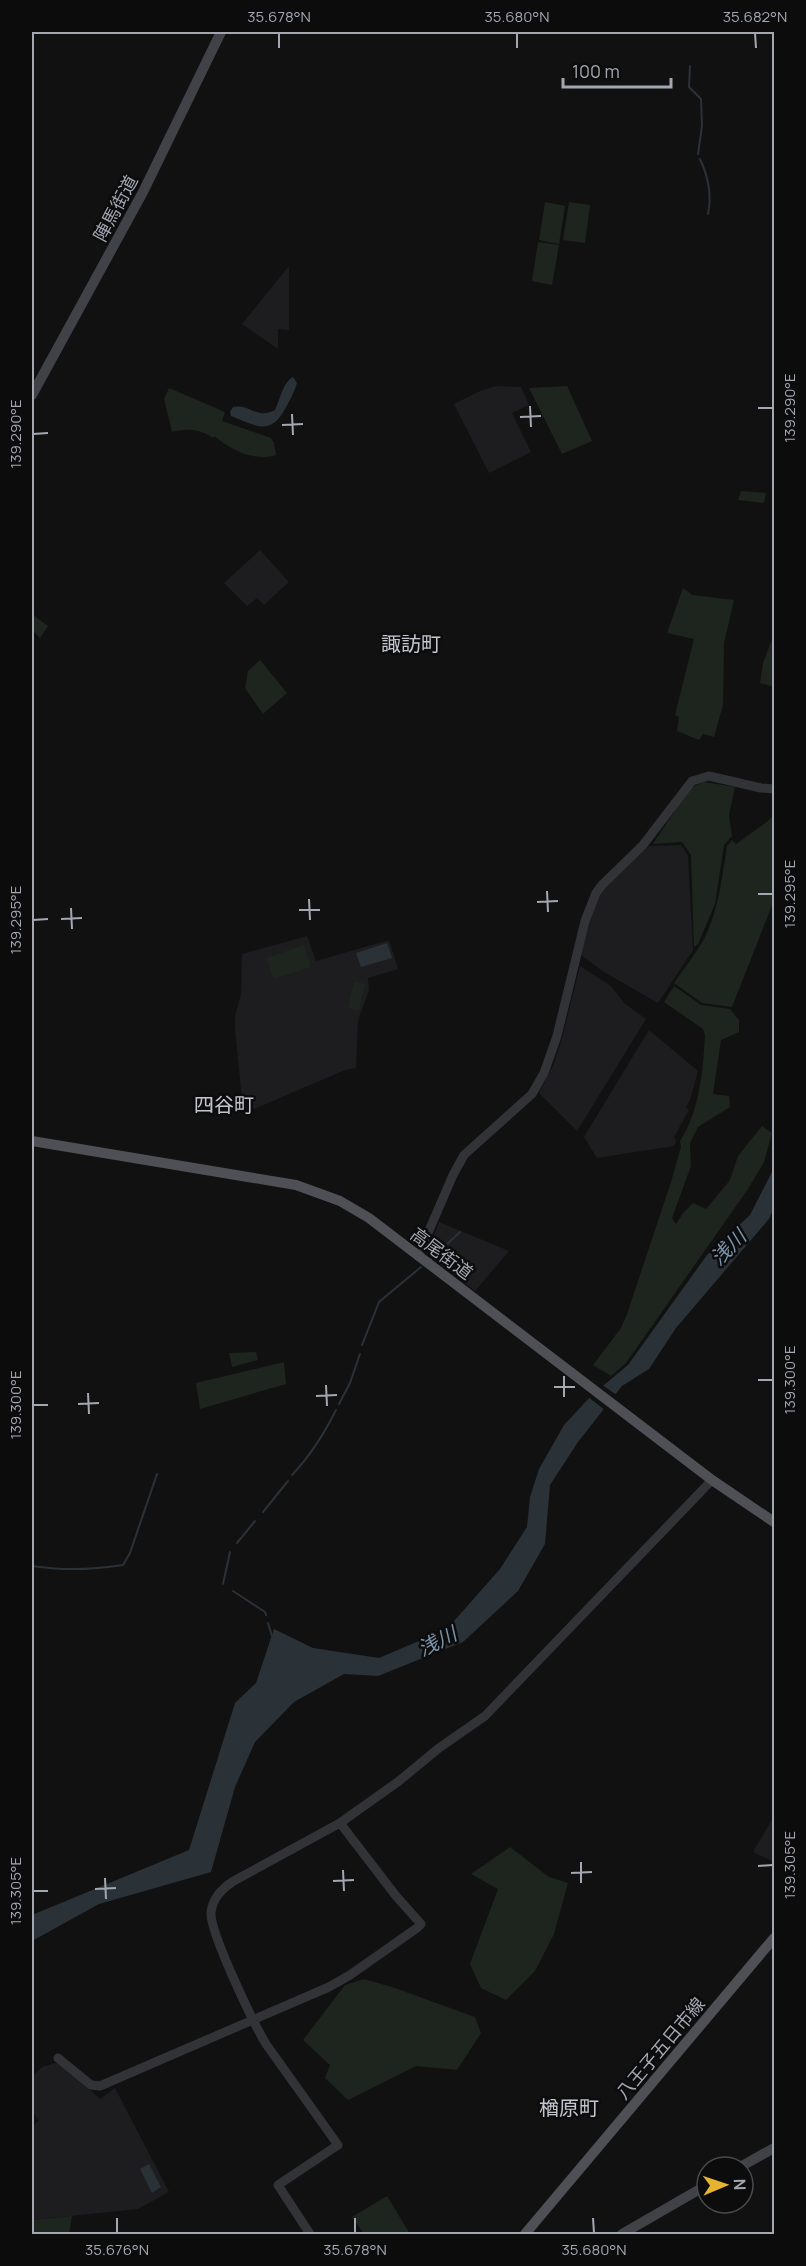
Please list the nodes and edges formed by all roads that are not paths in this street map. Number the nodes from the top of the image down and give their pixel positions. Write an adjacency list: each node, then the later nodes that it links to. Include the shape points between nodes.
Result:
1 (221, 32): 2 (main road, 陣馬街道, via 143,192)
2 (32, 395)
3 (774, 789): 5 (street, via 709,776 692,781 644,845 602,885 585,921 544,1073 532,1094 464,1155)
4 (32, 1141): 5 (main road, 高尾街道, via 296,1185 359,1212)
5 (418, 1256): 6 (main road, 高尾街道)
6 (708, 1477): 7 (main road, 高尾街道); 8 (street, via 485,1716)
7 (774, 1522)
8 (340, 1822): 10 (street, via 232,1882 218,1894 211,1914 214,1930); 10 (street, via 422,1924 351,1975)
9 (774, 1938): 16 (main road, 八王子五日市線)
10 (252, 2019): 11 (street, via 100,2086 91,2085); 15 (street, via 338,2145 278,2185)
11 (58, 2058)
12 (774, 2148): 13 (main road)
13 (755, 2159)
14 (695, 2192): 17 (main road)
15 (310, 2235)
16 (525, 2235)
17 (622, 2235)

